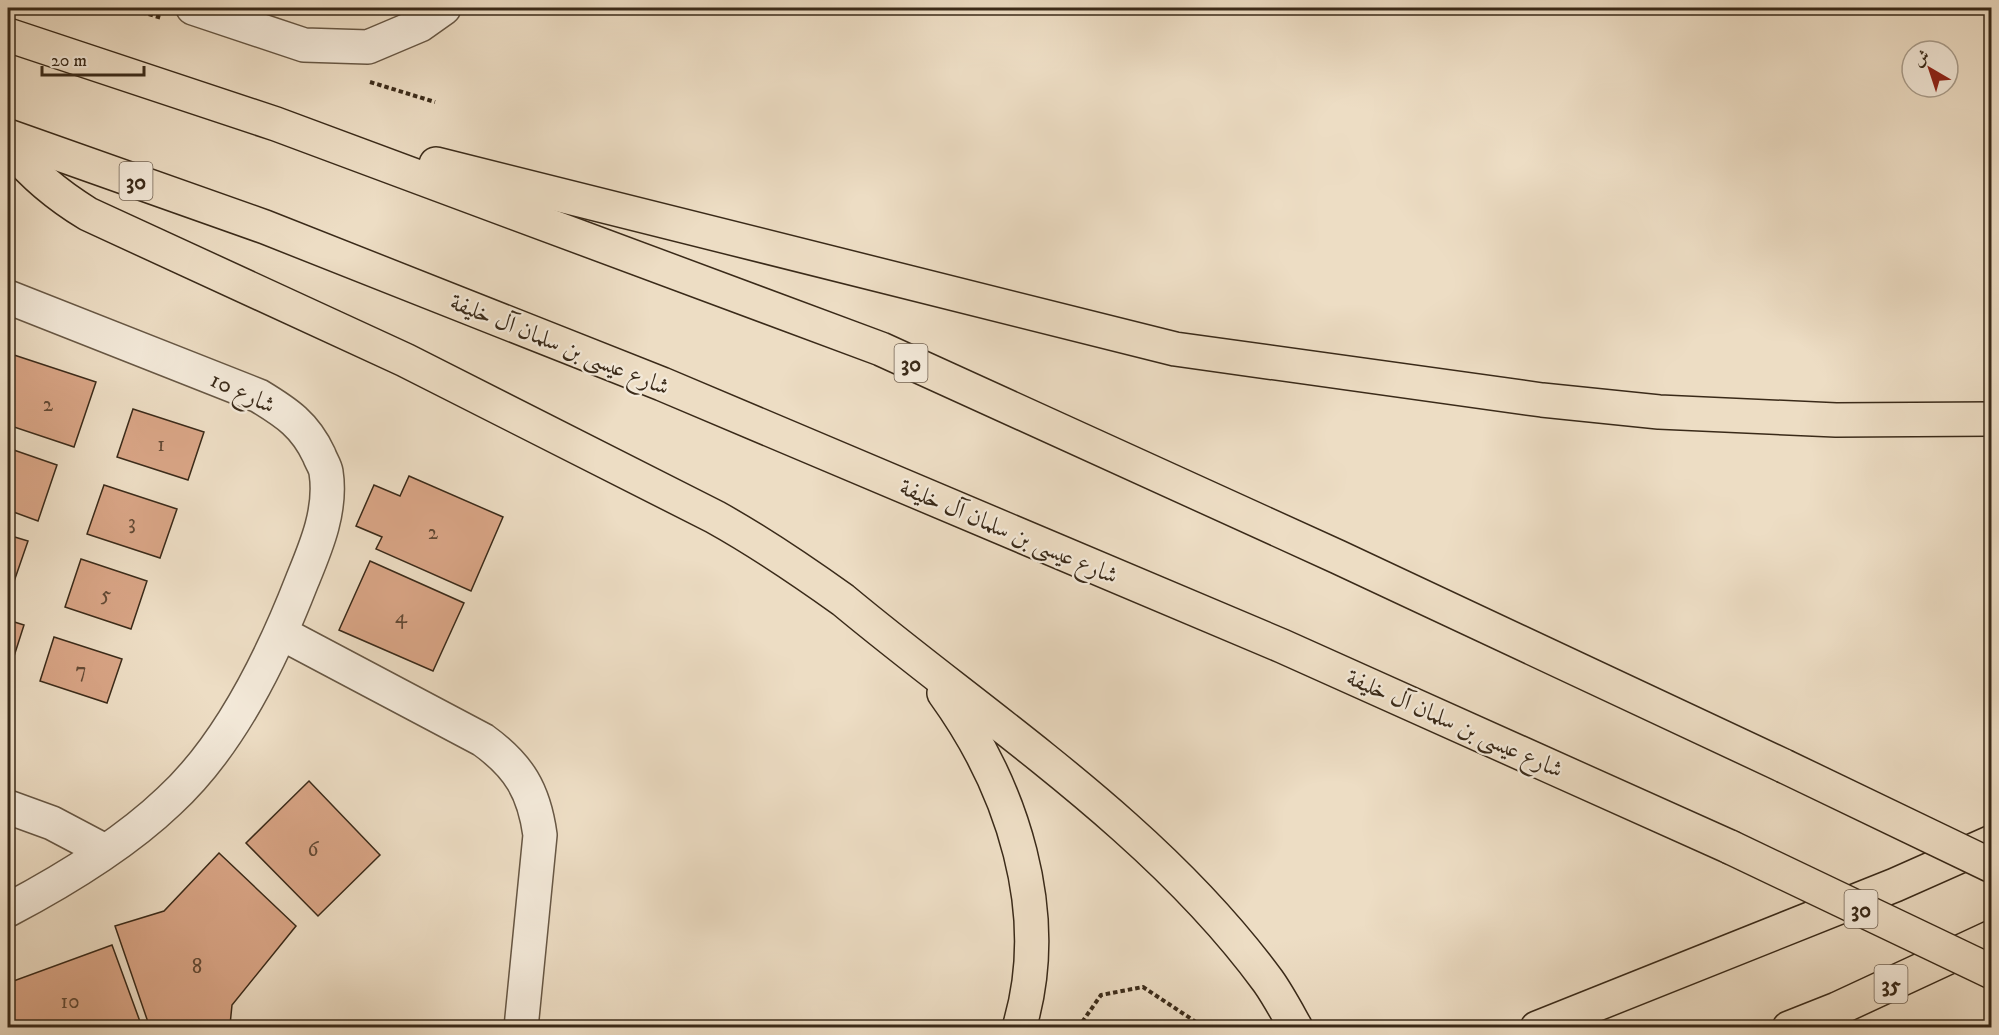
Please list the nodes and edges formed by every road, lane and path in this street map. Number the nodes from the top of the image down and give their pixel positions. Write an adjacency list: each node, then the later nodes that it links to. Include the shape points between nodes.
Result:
1 (193, 8): 2 (street, via 304,45 368,47 420,26)
2 (444, 8)
3 (8, 35): 4 (main road, 30)
4 (276, 124): 8 (main road, via 1175,350 1659,412 1836,420); 14 (main road, 30, bridge, via 881,349 1338,556)
5 (8, 136): 17 (main road, شارع عيسى بن سلمان آل خليفة / 30, bridge, via 265,227 662,384 1282,646 1731,847)
6 (8, 144): 10 (main road, via 39,179 88,214 405,360 759,542 843,600)
7 (8, 297): 9 (street, شارع 10, via 259,396 304,428 326,470 325,516)
8 (1992, 419)
9 (281, 633): 13 (street, شارع 10, via 227,732 199,771 168,802); 18 (street, via 483,740 517,770 537,812 540,835)
10 (921, 664): 19 (main road, via 957,713 987,765 1017,842 1025,876 1032,947); 22 (main road, via 1093,799 1161,861 1268,981)
11 (8, 807): 13 (street)
12 (1992, 842): 23 (main road, via 1895,885)
13 (105, 851): 15 (street, شارع 10)
14 (1992, 866)
15 (8, 910)
16 (1992, 937): 24 (main road, 35)
17 (1992, 972)
18 (521, 1028)
19 (1019, 1028)
20 (1078, 1028): 21 (path, via 1101,995 1143,987)
21 (1205, 1028)
22 (1296, 1028)
23 (1537, 1028)
24 (1789, 1028)

